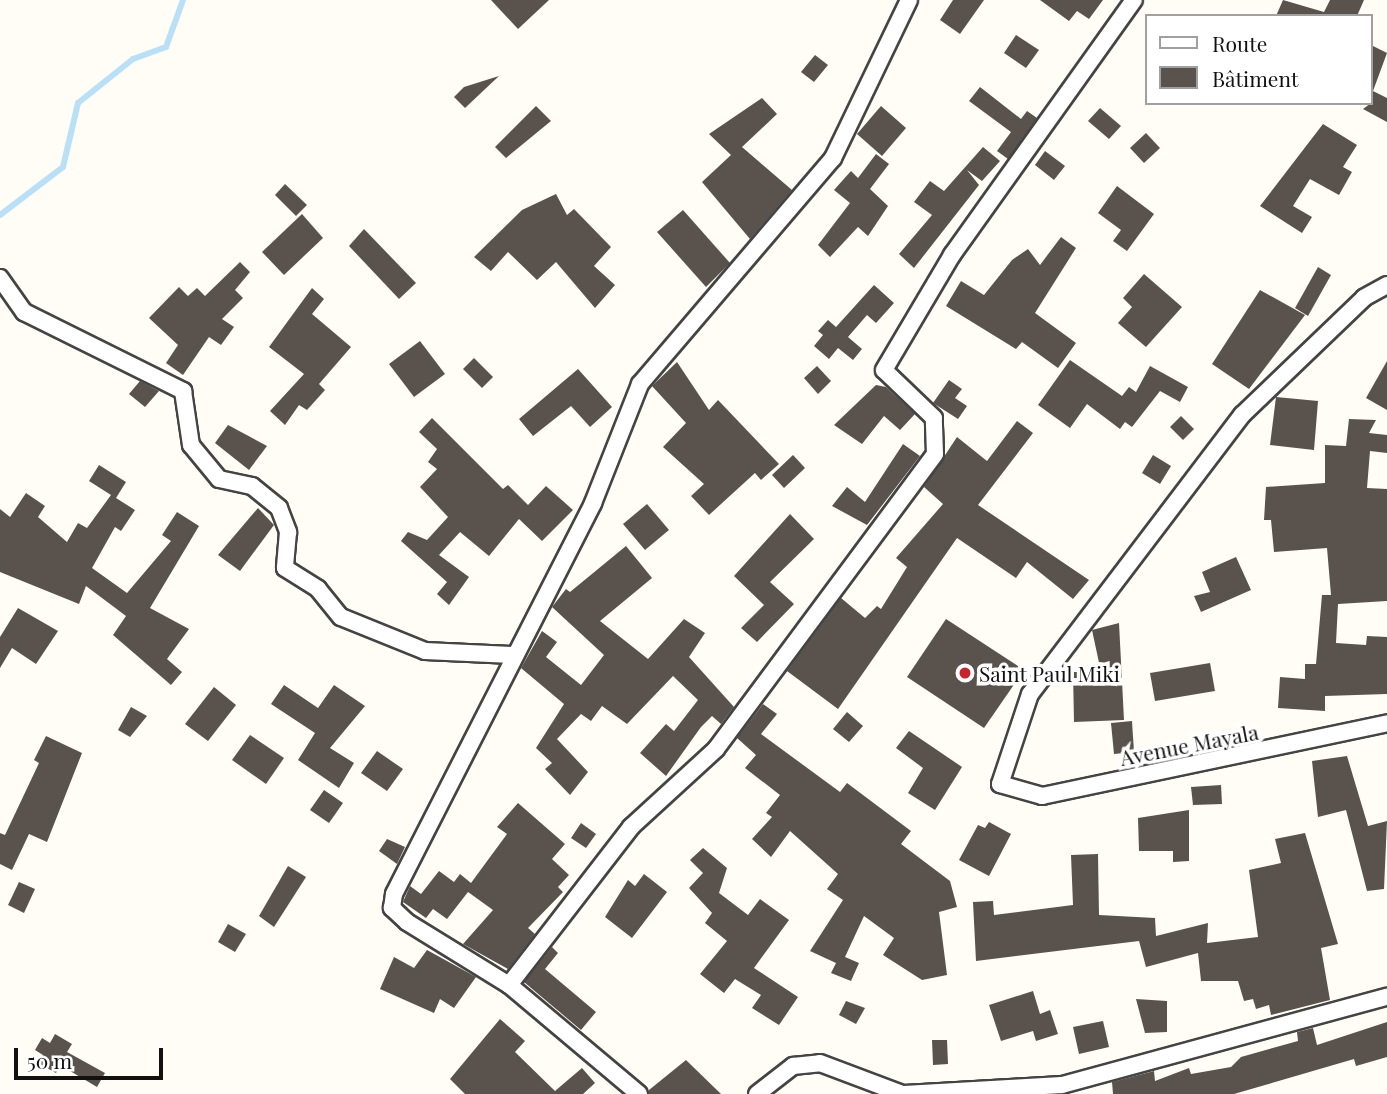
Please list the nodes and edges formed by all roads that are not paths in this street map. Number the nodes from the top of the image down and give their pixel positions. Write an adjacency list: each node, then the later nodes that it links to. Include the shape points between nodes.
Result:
1 (909, 0): 5 (street, via 833,158 640,384 593,503)
2 (1134, 0): 7 (street, via 952,255 884,370 934,418 935,454 716,749 631,827)
3 (0, 278): 5 (street, via 24,312 183,391 191,445 219,479 252,486 279,508 288,532 285,568 317,589 341,617 425,651)
4 (1387, 285): 6 (street, Avenue Mayala, via 1364,298 1242,415 1030,694 1000,784 1042,796)
5 (512, 655): 7 (street, via 392,908)
6 (1387, 723)
7 (509, 985): 9 (street)
8 (1387, 996): 11 (street, via 1062,1085)
9 (639, 1094)
10 (757, 1094): 11 (street, via 793,1066 820,1063)
11 (903, 1094)

